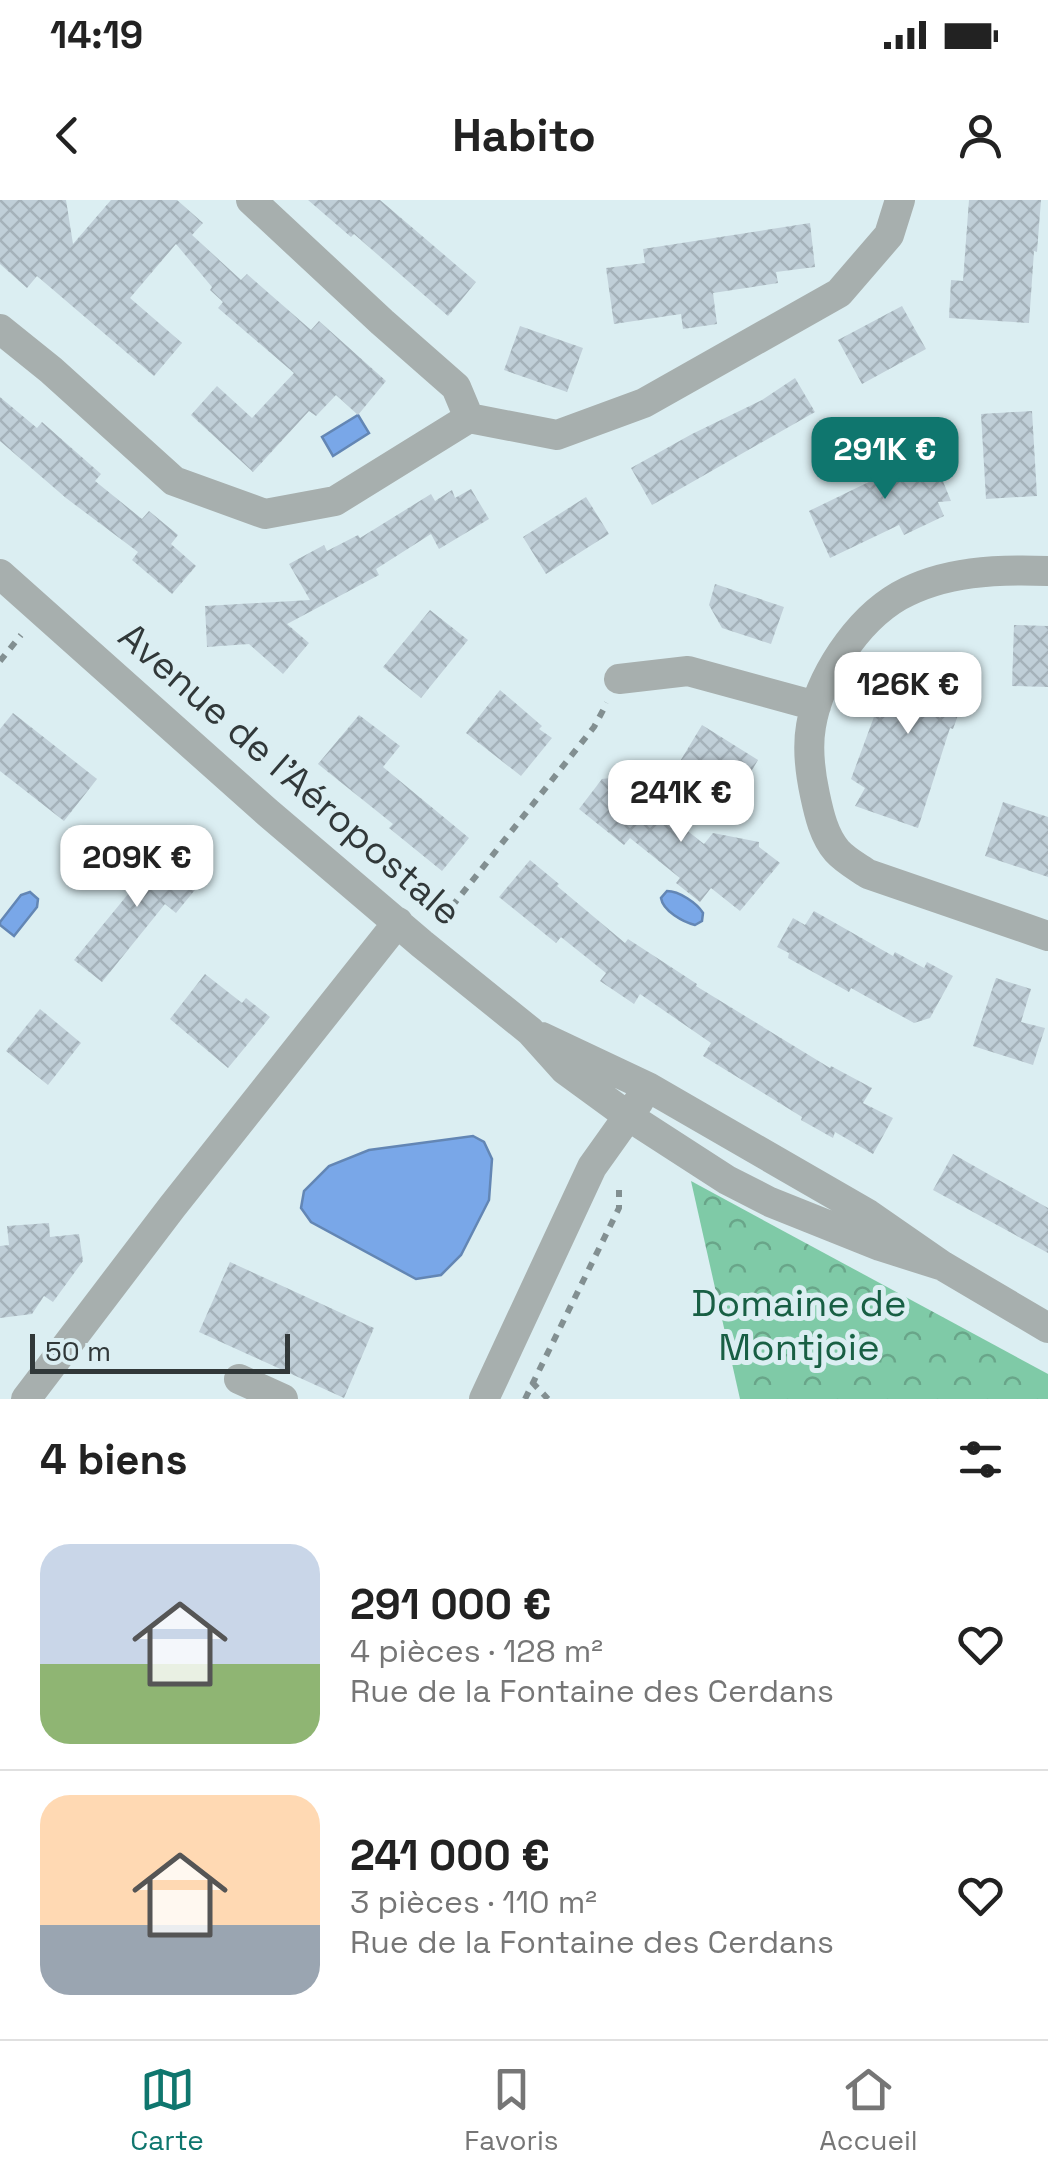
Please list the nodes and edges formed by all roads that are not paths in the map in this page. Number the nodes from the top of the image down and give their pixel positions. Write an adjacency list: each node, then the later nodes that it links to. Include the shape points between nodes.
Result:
1 (250, 200): 4 (street, via 456,386)
2 (900, 200): 4 (street, via 889,236 839,293 644,403 556,435)
3 (0, 329): 4 (street, via 174,481 265,514 335,501)
4 (469, 418)
5 (1048, 571): 8 (street, via 952,576 895,598 854,634)
6 (0, 574): 9 (street, Avenue de l'Aéropostale)
7 (619, 679): 8 (street, via 688,672)
8 (816, 706): 10 (street, via 811,776 836,850 868,874)
9 (398, 922): 11 (street, Avenue de l'Aéropostale); 17 (street)
10 (1048, 936)
11 (530, 1032): 12 (street, Avenue de l'Aéropostale); 13 (street, Avenue de l'Aéropostale, via 564,1070)
12 (648, 1087): 13 (street); 14 (street, Avenue de l'Aéropostale, via 868,1214)
13 (628, 1116): 14 (street, Avenue de l'Aéropostale, via 770,1202); 19 (street, via 592,1167)
14 (943, 1266): 15 (street, Avenue de l'Aéropostale)
15 (1048, 1328)
16 (239, 1379): 18 (street)
17 (26, 1399)
18 (283, 1399)
19 (484, 1399)

